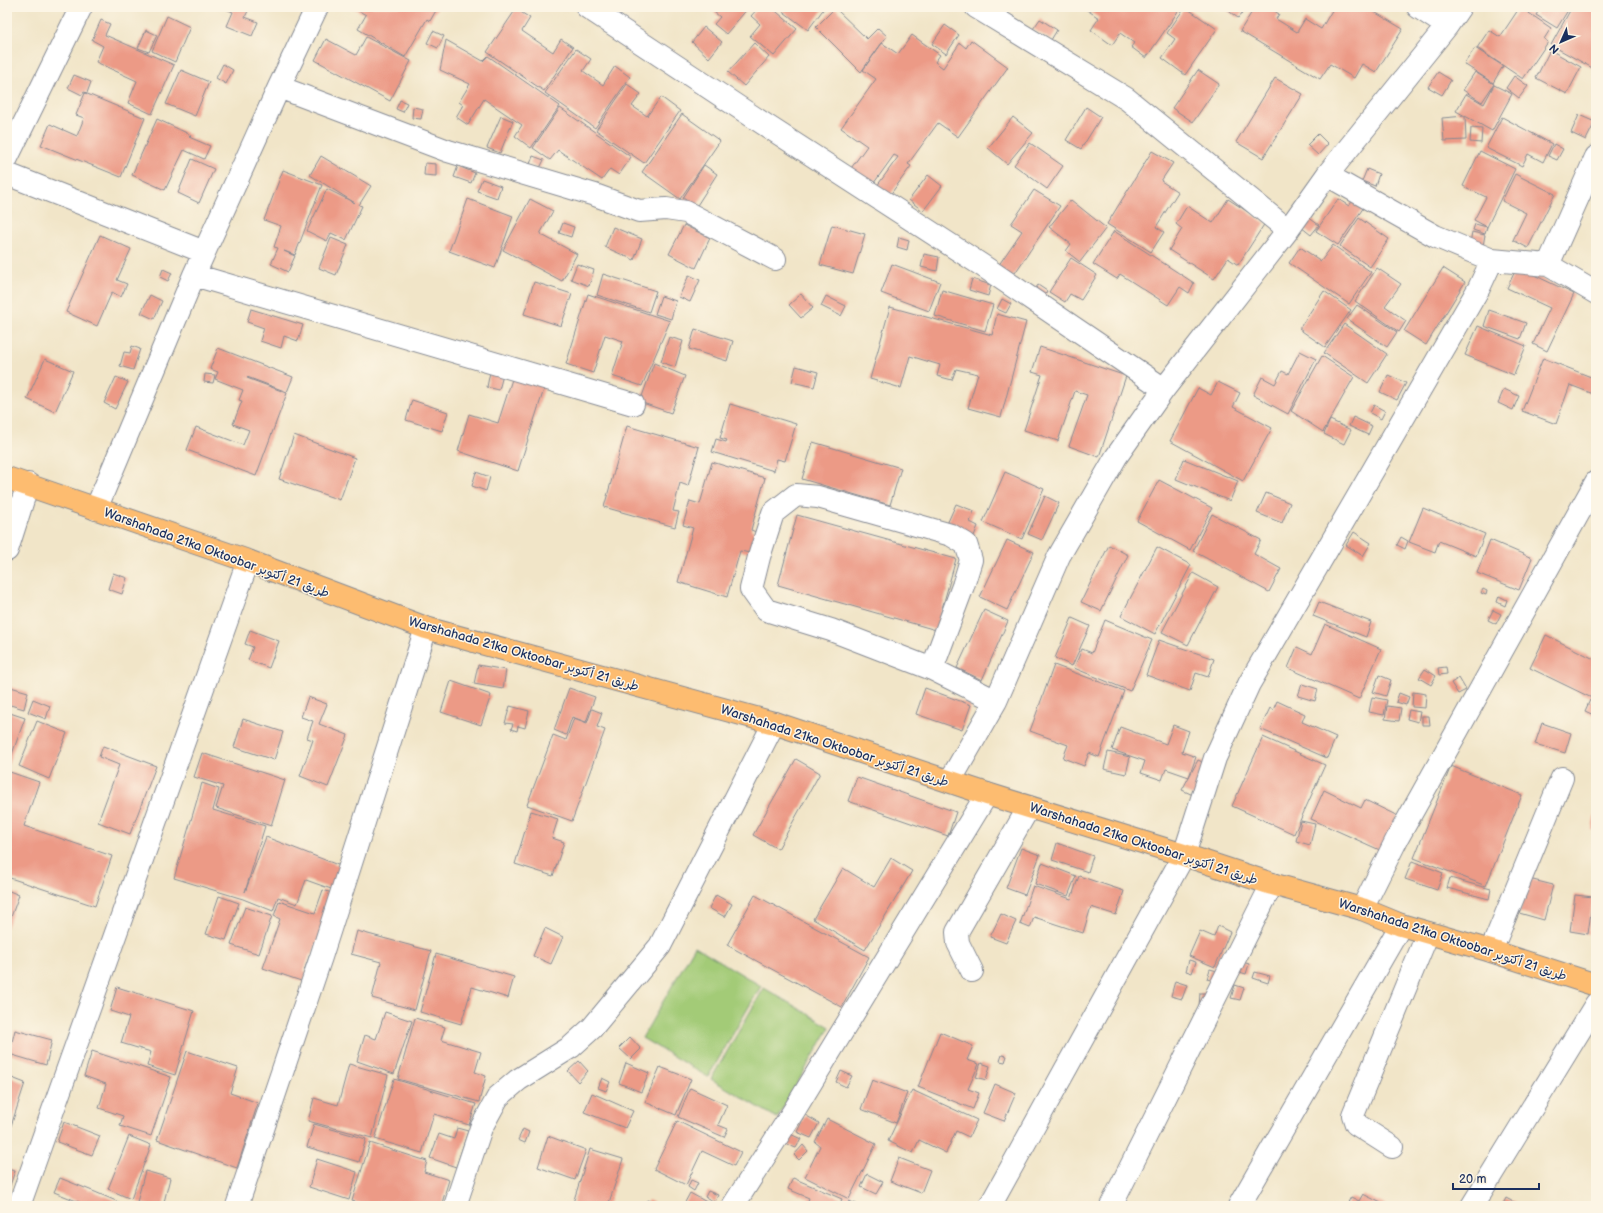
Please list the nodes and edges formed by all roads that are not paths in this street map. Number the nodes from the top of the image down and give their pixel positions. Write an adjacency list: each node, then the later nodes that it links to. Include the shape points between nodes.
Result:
1 (81, 7): 10 (street)
2 (317, 7): 8 (street)
3 (587, 7): 20 (street, via 983,266)
4 (976, 7): 13 (street, via 1127,99)
5 (1418, 7): 7 (street)
6 (1460, 7): 7 (street)
7 (1447, 26): 12 (street)
8 (279, 87): 14 (street); 15 (street, via 448,150 639,211 666,209 686,212)
9 (1596, 157): 17 (street)
10 (7, 158)
11 (7, 174): 14 (street)
12 (1327, 175): 13 (street); 16 (street, via 1435,236)
13 (1288, 230): 20 (street)
14 (204, 252): 18 (street)
15 (776, 259)
16 (1492, 260): 17 (street); 36 (street, via 1479,288 1249,684 1214,758)
17 (1548, 265): 19 (street)
18 (194, 275): 21 (street); 25 (street)
19 (1596, 293)
20 (1164, 388): 30 (street, via 1116,457 1059,556)
21 (633, 404)
22 (7, 478): 24 (main road, Warshahada 21ka Oktoobar طريق 21 أكتوبر)
23 (1596, 482): 38 (street, via 1397,839)
24 (28, 484): 25 (main road, Warshahada 21ka Oktoobar طريق 21 أكتوبر); 26 (street)
25 (96, 509): 27 (main road, Warshahada 21ka Oktoobar طريق 21 أكتوبر)
26 (7, 550)
27 (248, 561): 28 (main road, Warshahada 21ka Oktoobar طريق 21 أكتوبر); 46 (street)
28 (426, 628): 31 (main road, Warshahada 21ka Oktoobar طريق 21 أكتوبر); 47 (street, via 321,957)
29 (932, 669): 29 (street, via 831,630 766,610 751,589 772,513 796,495 818,497 951,535 966,544 971,560); 30 (street)
30 (996, 701): 33 (street)
31 (774, 723): 33 (main road, Warshahada 21ka Oktoobar طريق 21 أكتوبر); 48 (street, via 660,946 592,1028 571,1047 518,1080 498,1097 481,1128)
32 (1562, 778): 41 (street)
33 (950, 782): 34 (main road, Warshahada 21ka Oktoobar طريق 21 أكتوبر)
34 (987, 794): 35 (main road, Warshahada 21ka Oktoobar طريق 21 أكتوبر); 49 (street)
35 (1029, 807): 36 (main road, Warshahada 21ka Oktoobar طريق 21 أكتوبر); 42 (street, via 957,932 958,943)
36 (1184, 855): 37 (main road, Warshahada 21ka Oktoobar طريق 21 أكتوبر); 50 (street)
37 (1272, 884): 38 (main road, Warshahada 21ka Oktoobar طريق 21 أكتوبر); 51 (street)
38 (1362, 909): 39 (main road, Warshahada 21ka Oktoobar طريق 21 أكتوبر)
39 (1401, 925): 40 (main road, Warshahada 21ka Oktoobar طريق 21 أكتوبر); 52 (street)
40 (1428, 933): 41 (main road, Warshahada 21ka Oktoobar طريق 21 أكتوبر); 45 (street, via 1353,1115 1356,1124)
41 (1491, 951): 43 (main road, Warshahada 21ka Oktoobar طريق 21 أكتوبر)
42 (972, 971)
43 (1596, 985)
44 (1596, 1004): 53 (street)
45 (1392, 1147)
46 (19, 1206)
47 (237, 1206)
48 (456, 1206)
49 (733, 1206)
50 (990, 1206)
51 (1111, 1206)
52 (1239, 1206)
53 (1472, 1206)

